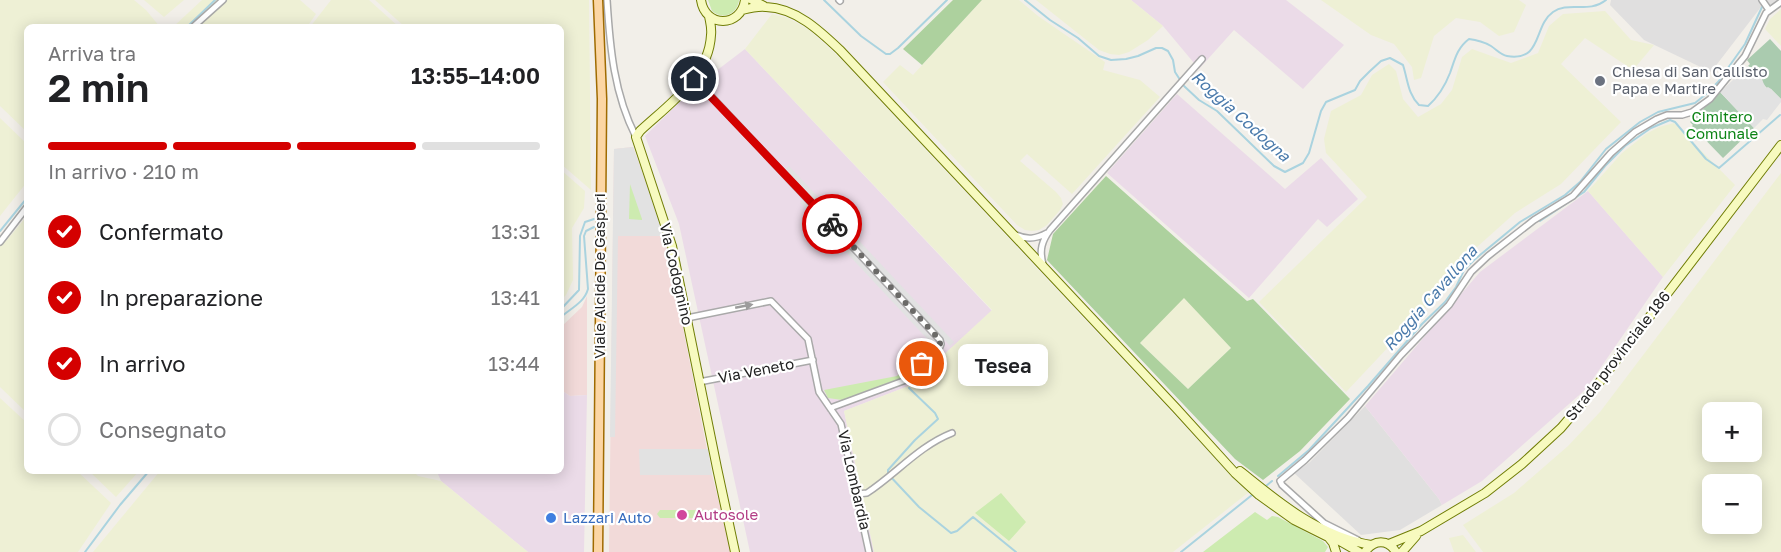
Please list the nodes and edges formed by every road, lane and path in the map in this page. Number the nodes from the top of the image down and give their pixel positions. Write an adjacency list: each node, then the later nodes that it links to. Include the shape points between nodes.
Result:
1 (223, 0): 14 (street)
2 (598, 0): 36 (main road, Viale Alcide De Gasperi, via 602,107)
3 (607, 0): 18 (street, Via Codognino, via 617,89)
4 (701, 0): 12 (main road)
5 (745, 0): 10 (main road)
6 (752, 0): 9 (main road)
7 (1762, 0): 11 (street)
8 (1781, 2): 11 (street)
9 (764, 6): 10 (main road); 22 (main road, via 793,14 816,28)
10 (742, 10): 13 (main road)
11 (1769, 10): 35 (street, via 1745,56 1710,99 1692,112 1667,115 1635,132 1573,196 1488,256 1348,418 1280,481 1324,523)
12 (709, 16): 13 (main road); 15 (main road)
13 (726, 21): 15 (main road)
14 (197, 24)
15 (711, 42): 17 (main road)
16 (1202, 59): 21 (street)
17 (694, 79): 18 (main road); 28 (street, via 940,340 939,349 906,380)
18 (636, 137): 25 (main road, Via Codognino, via 670,236)
19 (1781, 145): 32 (main road, Strada provinciale 186, via 1561,428 1499,483)
20 (24, 211): 23 (street)
21 (1050, 230): 22 (street, via 1031,239); 24 (street, via 1041,250)
22 (1011, 233): 24 (main road)
23 (0, 242)
24 (1046, 270): 30 (main road)
25 (687, 318): 26 (street, Via Lombardia, one-way to 26, via 771,301 808,339); 27 (main road, Via Codognino)
26 (813, 360): 27 (street, Via Veneto); 28 (street, Via Lombardia, via 819,392)
27 (699, 382): 37 (main road, Via Codognino)
28 (830, 408): 31 (street, Via Lombardia, via 842,424)
29 (952, 433): 31 (street, via 924,449 867,493)
30 (1216, 450): 33 (main road, via 1235,473 1280,511); 35 (main road, via 1311,523)
31 (857, 494): 38 (street, Via Lombardia)
32 (1421, 531): 34 (main road); 42 (main road)
33 (1328, 537): 39 (main road); 40 (main road)
34 (1389, 544): 35 (main road, via 1377,542); 41 (main road)
35 (1367, 547)
36 (598, 552)
37 (735, 552)
38 (869, 552)
39 (1336, 552)
40 (1359, 552)
41 (1396, 552)
42 (1402, 552)

